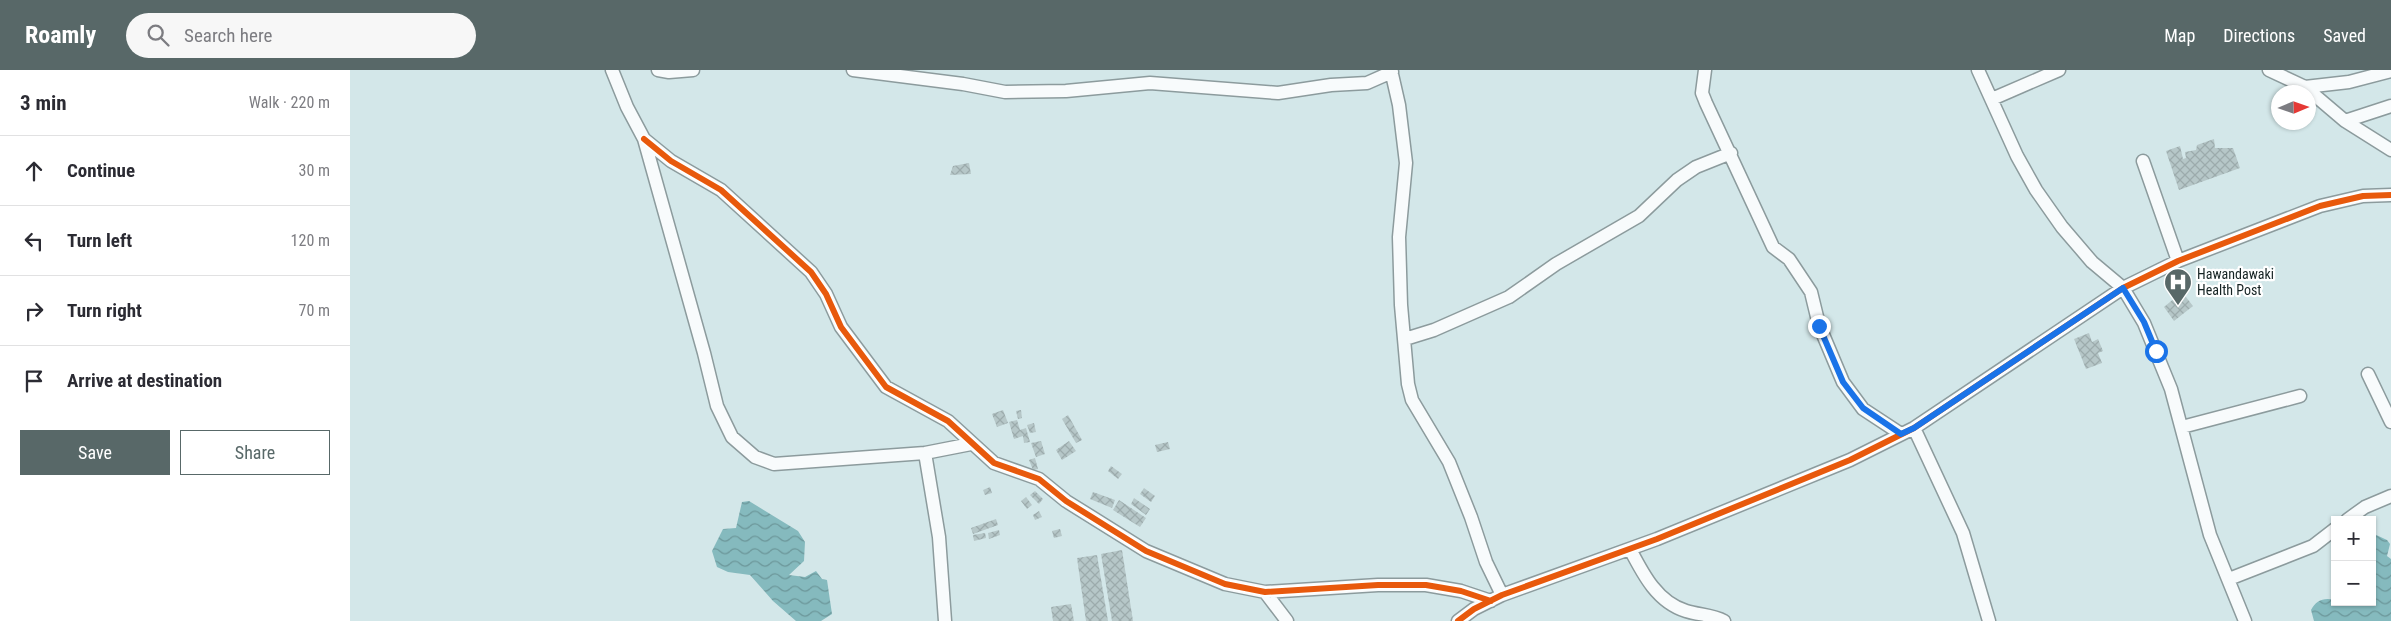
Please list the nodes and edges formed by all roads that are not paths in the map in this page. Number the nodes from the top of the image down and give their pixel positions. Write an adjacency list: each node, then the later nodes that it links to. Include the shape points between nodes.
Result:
1 (612, 70): 17 (street)
2 (658, 70): 3 (street)
3 (694, 70)
4 (853, 70): 9 (street, via 1005,92 1066,91 1150,83 1278,93 1367,83)
5 (1705, 70): 19 (street, via 1702,93)
6 (1978, 70): 14 (street)
7 (2059, 70): 14 (street)
8 (2269, 70): 11 (street)
9 (1392, 71): 24 (street, via 1406,163 1399,237)
10 (2391, 71): 12 (street, via 2349,82)
11 (2301, 85)
12 (2316, 86)
13 (2316, 96): 16 (street)
14 (1992, 99): 23 (street, via 2036,190 2092,262)
15 (2391, 106): 16 (street)
16 (2345, 121): 18 (street)
17 (644, 139): 31 (street, via 671,160 721,190 811,272 826,294 841,327 886,387 948,421); 32 (street, via 717,406 732,436 755,457 774,464)
18 (2391, 150)
19 (1730, 153): 24 (street, via 1696,167 1677,180 1639,216 1509,296 1434,330); 30 (street, via 1773,247 1789,259 1810,292 1819,326 1843,382 1863,408)
20 (2143, 161): 22 (street)
21 (2391, 195): 22 (street, via 2363,196 2320,206)
22 (2178, 261): 23 (street)
23 (2123, 288): 28 (street, via 2144,322); 29 (street)
24 (1405, 338): 39 (street, via 1412,400 1448,462 1471,517)
25 (2368, 374): 27 (street)
26 (2300, 396): 28 (street)
27 (2391, 422)
28 (2182, 427): 37 (street, via 2210,535)
29 (1914, 428): 30 (street); 44 (street, via 1963,533)
30 (1901, 434): 36 (street, via 1850,460)
31 (971, 444): 32 (street); 38 (street, via 994,463 1039,479 1066,501 1146,551 1225,584)
32 (925, 453): 40 (street, via 939,537)
33 (2391, 496): 34 (street)
34 (2353, 516)
35 (2331, 532): 37 (street, via 2312,546)
36 (1630, 549): 39 (street); 43 (street, via 1644,576 1663,599 1685,611)
37 (2229, 579): 45 (street)
38 (1265, 592): 39 (street, via 1426,585); 41 (street)
39 (1497, 598): 42 (street)
40 (945, 621)
41 (1286, 621)
42 (1458, 621)
43 (1724, 621)
44 (1989, 621)
45 (2245, 621)

